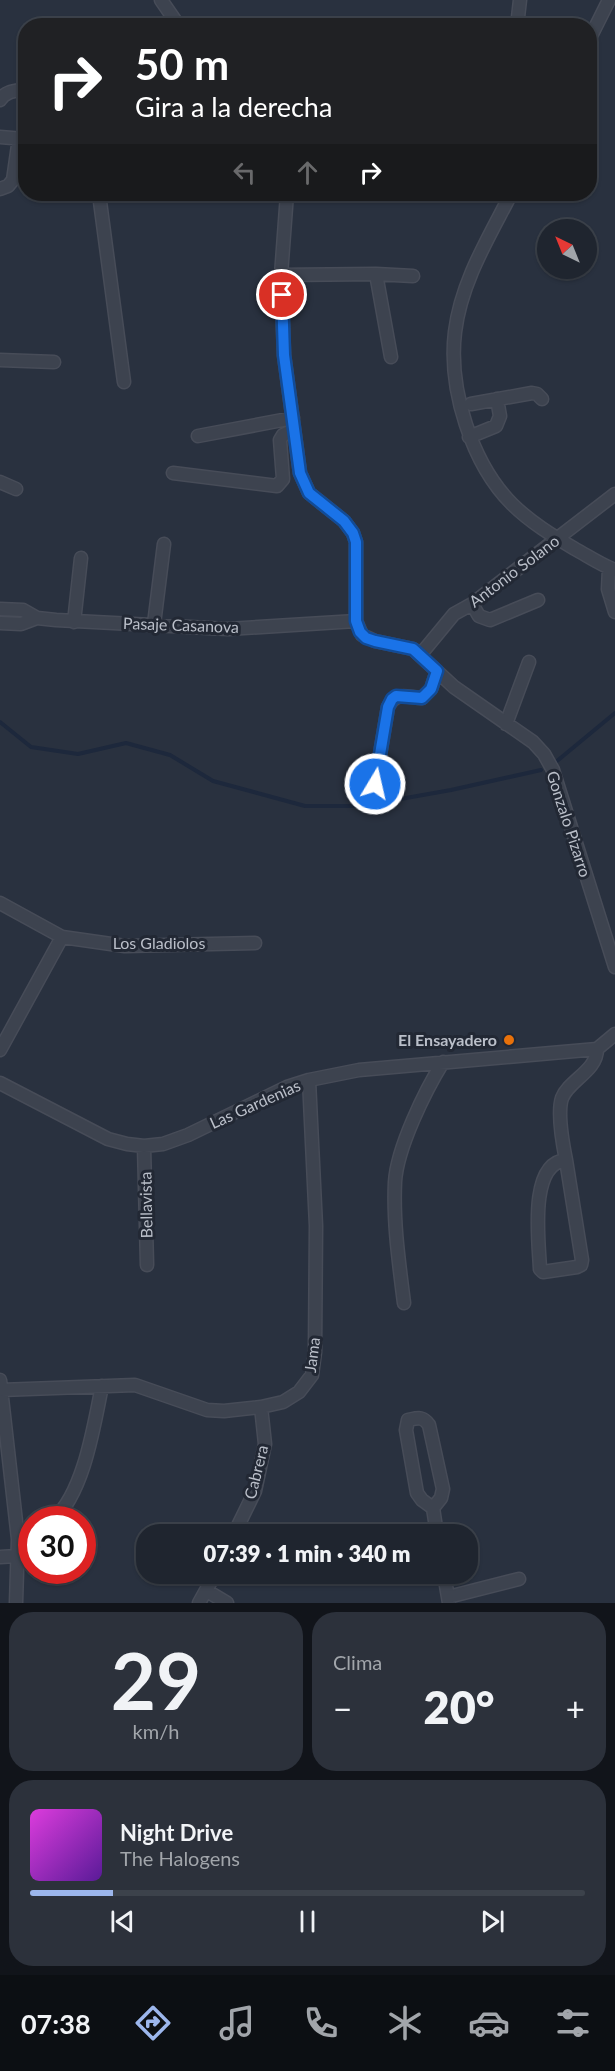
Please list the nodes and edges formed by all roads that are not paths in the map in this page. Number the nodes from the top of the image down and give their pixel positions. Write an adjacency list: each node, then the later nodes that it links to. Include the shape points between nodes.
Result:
1 (161, 0): 4 (street)
2 (520, 0): 5 (street)
3 (609, 0): 6 (street)
4 (173, 18)
5 (518, 18)
6 (597, 24)
7 (18, 91): 8 (street)
8 (0, 100)
9 (0, 137): 10 (street)
10 (18, 138)
11 (18, 157): 12 (street, via 13,180)
12 (0, 189)
13 (100, 201): 22 (street)
14 (287, 201): 17 (street)
15 (508, 201): 28 (street, via 469,280 455,333 457,388)
16 (376, 274): 17 (street); 18 (street); 19 (street)
17 (281, 275): 26 (street, via 284,355)
18 (413, 276)
19 (391, 357)
20 (0, 360): 21 (street)
21 (54, 362)
22 (124, 382)
23 (497, 399): 24 (street, via 532,393); 25 (street); 28 (street, via 500,416 496,426)
24 (542, 399)
25 (471, 404)
26 (293, 424): 27 (street); 29 (street, via 280,440 283,479 277,486); 42 (street, via 304,486 344,521 356,542)
27 (198, 436)
28 (469, 437): 33 (street, via 512,504)
29 (173, 473)
30 (0, 482): 31 (street)
31 (16, 489)
32 (615, 494): 33 (street, Antonio Solano)
33 (557, 538): 36 (street); 38 (street, Antonio Solano)
34 (164, 544): 45 (street)
35 (81, 558): 43 (street)
36 (612, 569): 40 (street, via 608,589)
37 (538, 600): 38 (street, via 490,620 479,616)
38 (472, 604): 46 (street, Antonio Solano, via 454,614)
39 (0, 609): 41 (street, via 23,610)
40 (615, 612)
41 (39, 618): 43 (street, Pasaje Casanova); 44 (street, via 21,624)
42 (356, 621): 45 (street, Pasaje Casanova, via 228,629); 46 (street, Gonzalo Pizarro, via 366,638 405,646)
43 (74, 622): 45 (street, Pasaje Casanova)
44 (0, 623)
45 (154, 624)
46 (421, 654): 48 (street, Gonzalo Pizarro)
47 (529, 663): 49 (street)
48 (437, 671): 49 (street, Gonzalo Pizarro); 50 (street, via 431,689 422,698 392,699)
49 (506, 724): 54 (street, Gonzalo Pizarro, via 533,742 553,770)
50 (375, 784)
51 (0, 903): 52 (street, Los Gladiolos)
52 (62, 937): 53 (street, Los Gladiolos, via 125,946); 57 (street)
53 (255, 943)
54 (615, 967)
55 (615, 1034): 56 (street)
56 (597, 1049): 58 (street, Las Gardenias); 62 (street, via 592,1064 563,1096 560,1107)
57 (0, 1050)
58 (443, 1062): 59 (street, Las Gardenias, via 359,1070); 64 (street, via 418,1111 395,1180 395,1224)
59 (309, 1080): 61 (street, Las Gardenias, via 188,1135); 67 (street, Jama, via 316,1226 312,1375 299,1392 283,1402)
60 (0, 1083): 61 (street, Las Gardenias, via 108,1139)
61 (144, 1146): 63 (street, Bellavista)
62 (566, 1160): 62 (street, via 551,1167 541,1185 537,1213 543,1272 577,1267 582,1260)
63 (147, 1264)
64 (404, 1302)
65 (0, 1385): 66 (street, Jama); 72 (street)
66 (102, 1386): 67 (street, Jama, via 135,1385 207,1410); 68 (street, via 90,1446)
67 (261, 1407): 70 (street, Cabrera, via 265,1444 255,1491)
68 (63, 1506)
69 (433, 1508): 69 (street, via 443,1489 429,1425 420,1417 408,1420 406,1430 417,1493); 71 (street)
70 (239, 1524)
71 (435, 1524)
72 (18, 1539): 73 (street)
73 (17, 1556): 74 (street); 80 (street)
74 (0, 1557)
75 (519, 1579): 79 (street)
76 (210, 1584): 78 (street)
77 (446, 1584): 79 (street)
78 (207, 1591): 81 (street); 82 (street)
79 (449, 1600)
80 (16, 1603)
81 (200, 1603)
82 (227, 1603)

